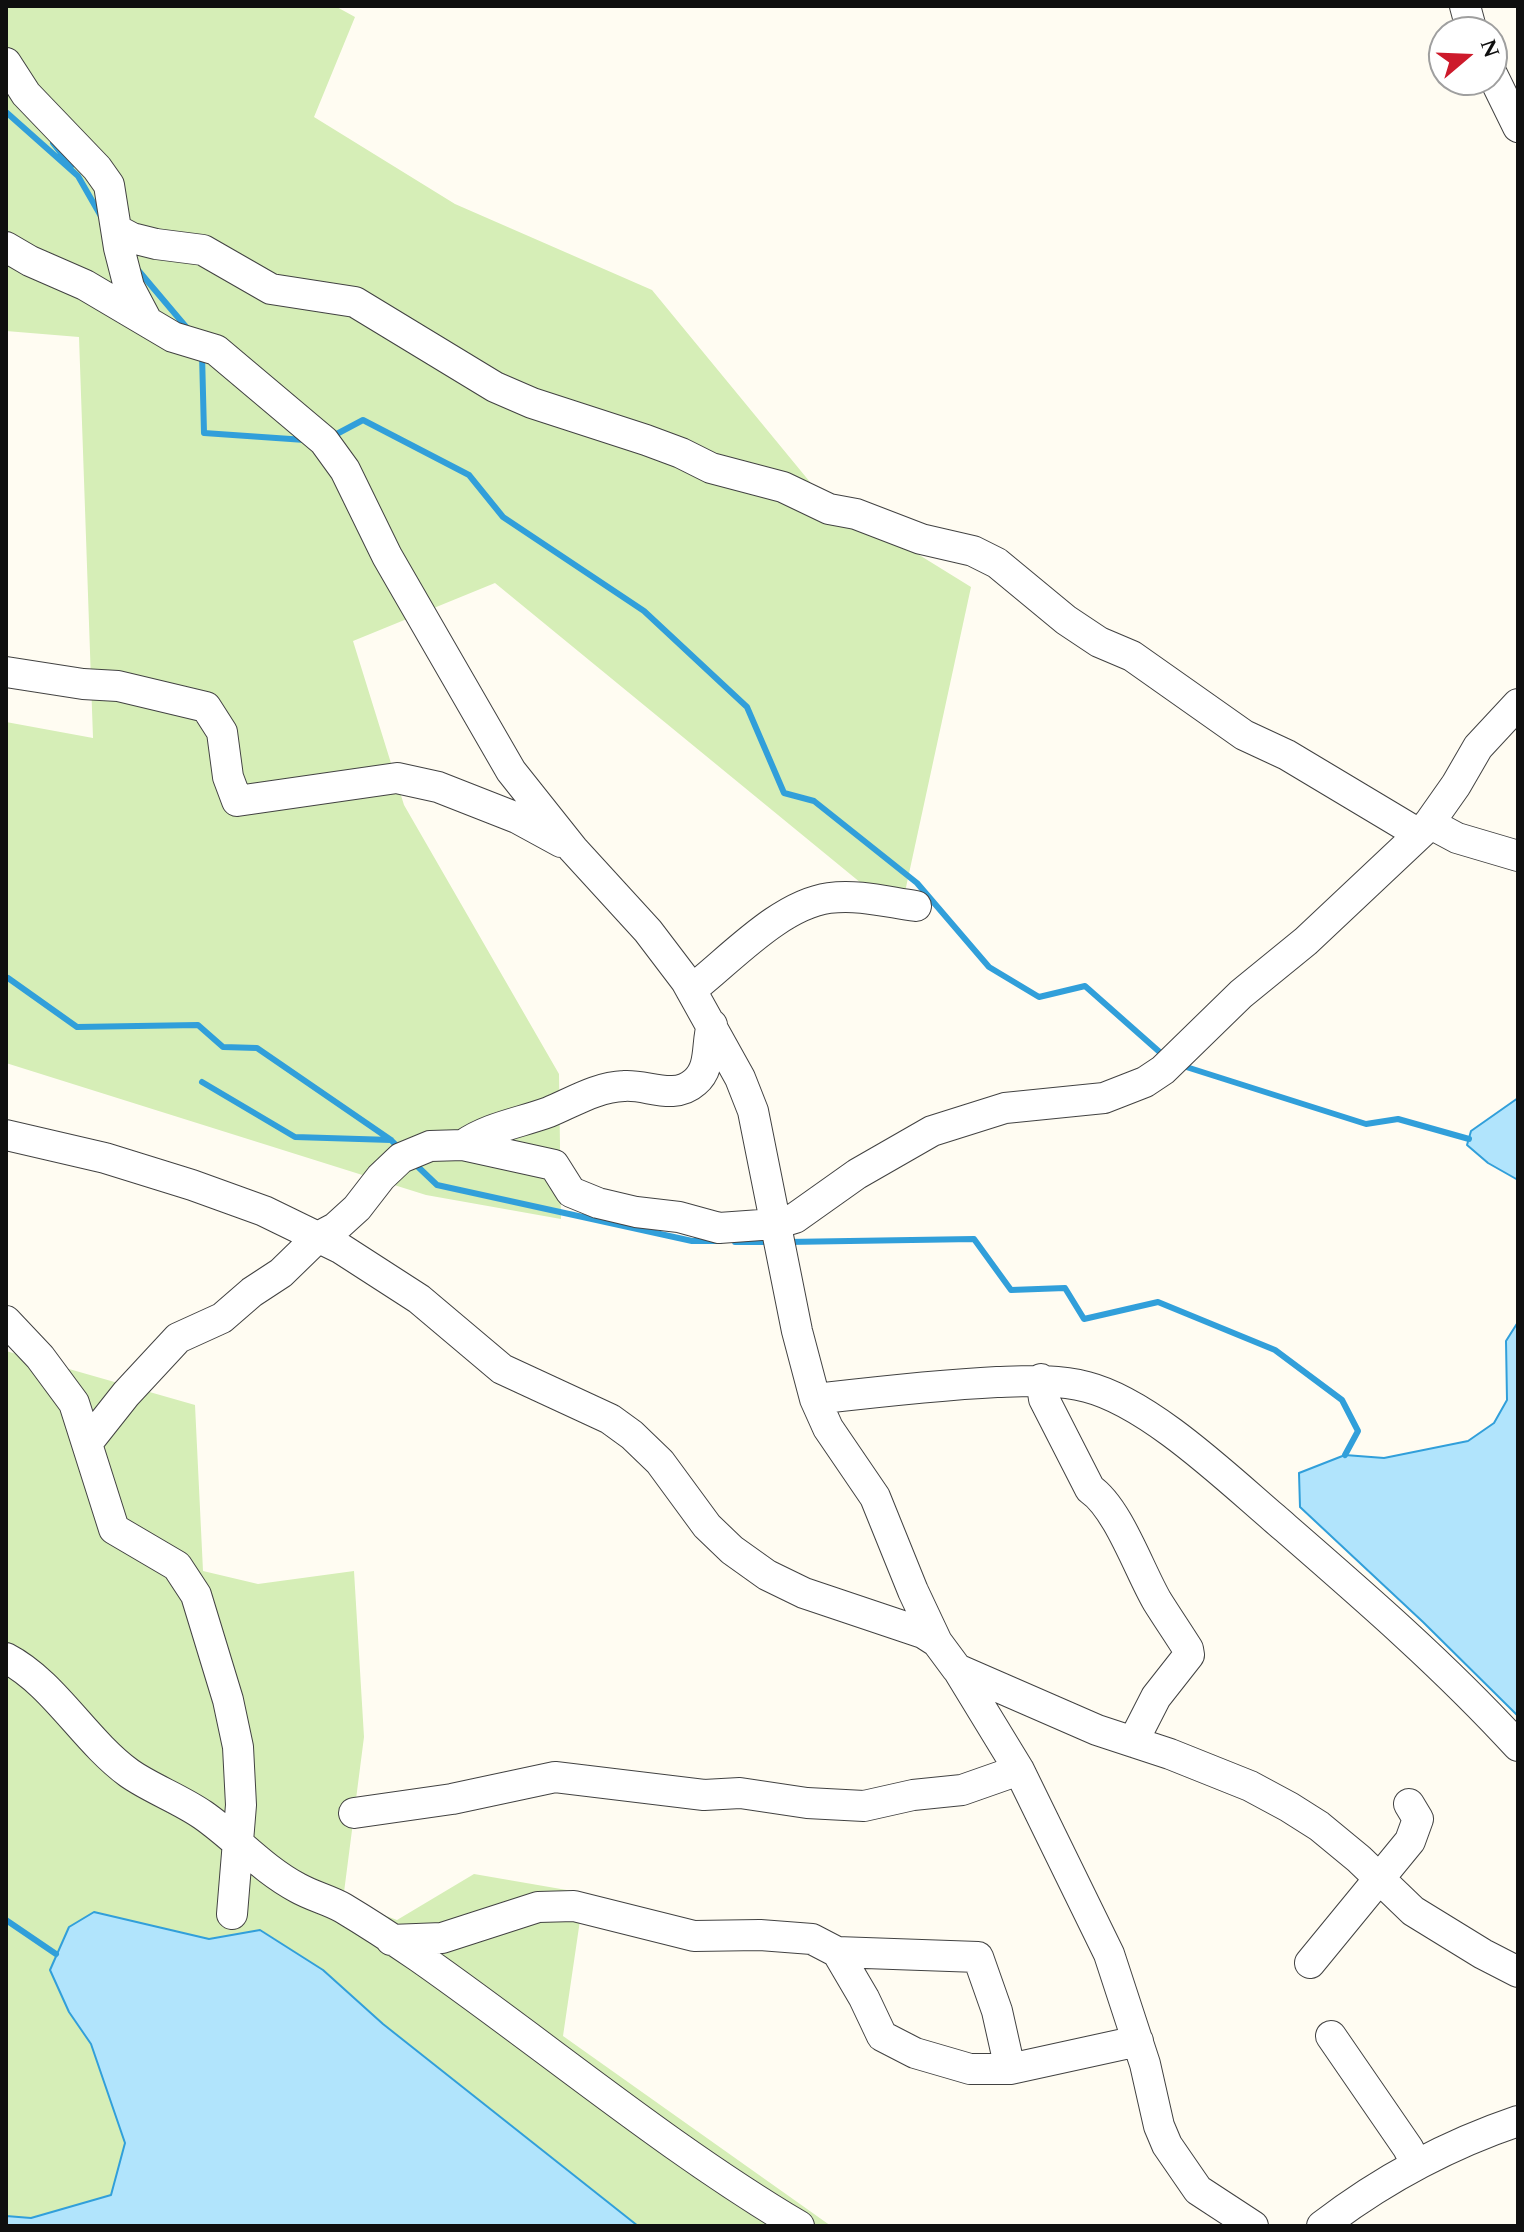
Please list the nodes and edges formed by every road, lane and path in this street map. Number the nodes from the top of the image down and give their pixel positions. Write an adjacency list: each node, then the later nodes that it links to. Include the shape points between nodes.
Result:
1 (6, 63): 4 (street, via 26,94 109,185)
2 (1503, 96): 3 (street)
3 (1518, 127)
4 (117, 230): 6 (street, via 129,287); 9 (street, via 156,244 203,250 271,289 355,302 495,387 532,403 646,440 711,468 783,487 829,509 973,551 997,563 1066,620 1132,656 1244,735)
5 (6, 247): 6 (street)
6 (148, 322): 10 (street, via 173,337 216,350 332,451 511,771)
7 (6, 672): 10 (street, via 118,686 206,707 222,732 237,801 397,778 438,787 517,818)
8 (1518, 704): 9 (street, via 1478,747)
9 (1424, 829): 11 (street); 17 (street, via 1145,1082 1104,1098 1005,1108 932,1131 795,1218)
10 (573, 849): 13 (street, via 648,931)
11 (1518, 856)
12 (916, 906): 13 (street, via 858,897 828,898 799,907)
13 (691, 990): 14 (street)
14 (712, 1025): 16 (street, via 707,1063 695,1082 675,1091 626,1085 599,1090); 17 (street, via 753,1111)
15 (6, 1135): 18 (street, via 192,1185)
16 (463, 1145): 17 (street, via 554,1165 571,1192 598,1203 719,1228); 18 (street, via 430,1146 401,1158 357,1208)
17 (775, 1224): 21 (street)
18 (318, 1237): 22 (street, via 222,1318 178,1338); 23 (street, via 419,1299 502,1369 610,1419 632,1435 660,1462 707,1526 767,1575)
19 (6, 1321): 22 (street, via 74,1403)
20 (1041, 1379): 21 (street); 26 (street, via 1044,1399 1090,1489 1128,1542 1188,1649); 27 (street, via 1088,1387 1131,1405 1209,1461 1473,1697)
21 (815, 1399): 23 (street, via 828,1428 875,1497)
22 (88, 1442): 31 (street, via 114,1529 177,1566 196,1595 238,1747)
23 (937, 1642): 25 (street)
24 (6, 1658): 31 (street, via 24,1668 130,1773 173,1795)
25 (957, 1669): 26 (street); 28 (street)
26 (1133, 1742): 32 (street, via 1250,1786 1289,1807)
27 (1518, 1746)
28 (1019, 1770): 30 (street, via 962,1790 864,1806 555,1777); 39 (street, via 1109,1954)
29 (1409, 1804): 32 (street, via 1418,1819 1410,1841)
30 (354, 1813)
31 (240, 1843): 33 (street); 34 (street, via 264,1867 340,1906)
32 (1379, 1878): 36 (street); 37 (street, via 1413,1911)
33 (232, 1914)
34 (391, 1940): 35 (street, via 442,1938 538,1907 574,1906 694,1936 812,1939); 44 (street, via 736,2189)
35 (837, 1952): 40 (street, via 882,2036 915,2053 970,2069); 40 (street, via 978,1957)
36 (1310, 1963)
37 (1518, 1972)
38 (1331, 2036): 42 (street)
39 (1138, 2041): 40 (street); 43 (street, via 1163,2135)
40 (1010, 2069)
41 (1518, 2121): 42 (street)
42 (1416, 2164): 47 (street)
43 (1198, 2190): 45 (street); 46 (street)
44 (799, 2226)
45 (1222, 2226)
46 (1253, 2226)
47 (1322, 2226)

